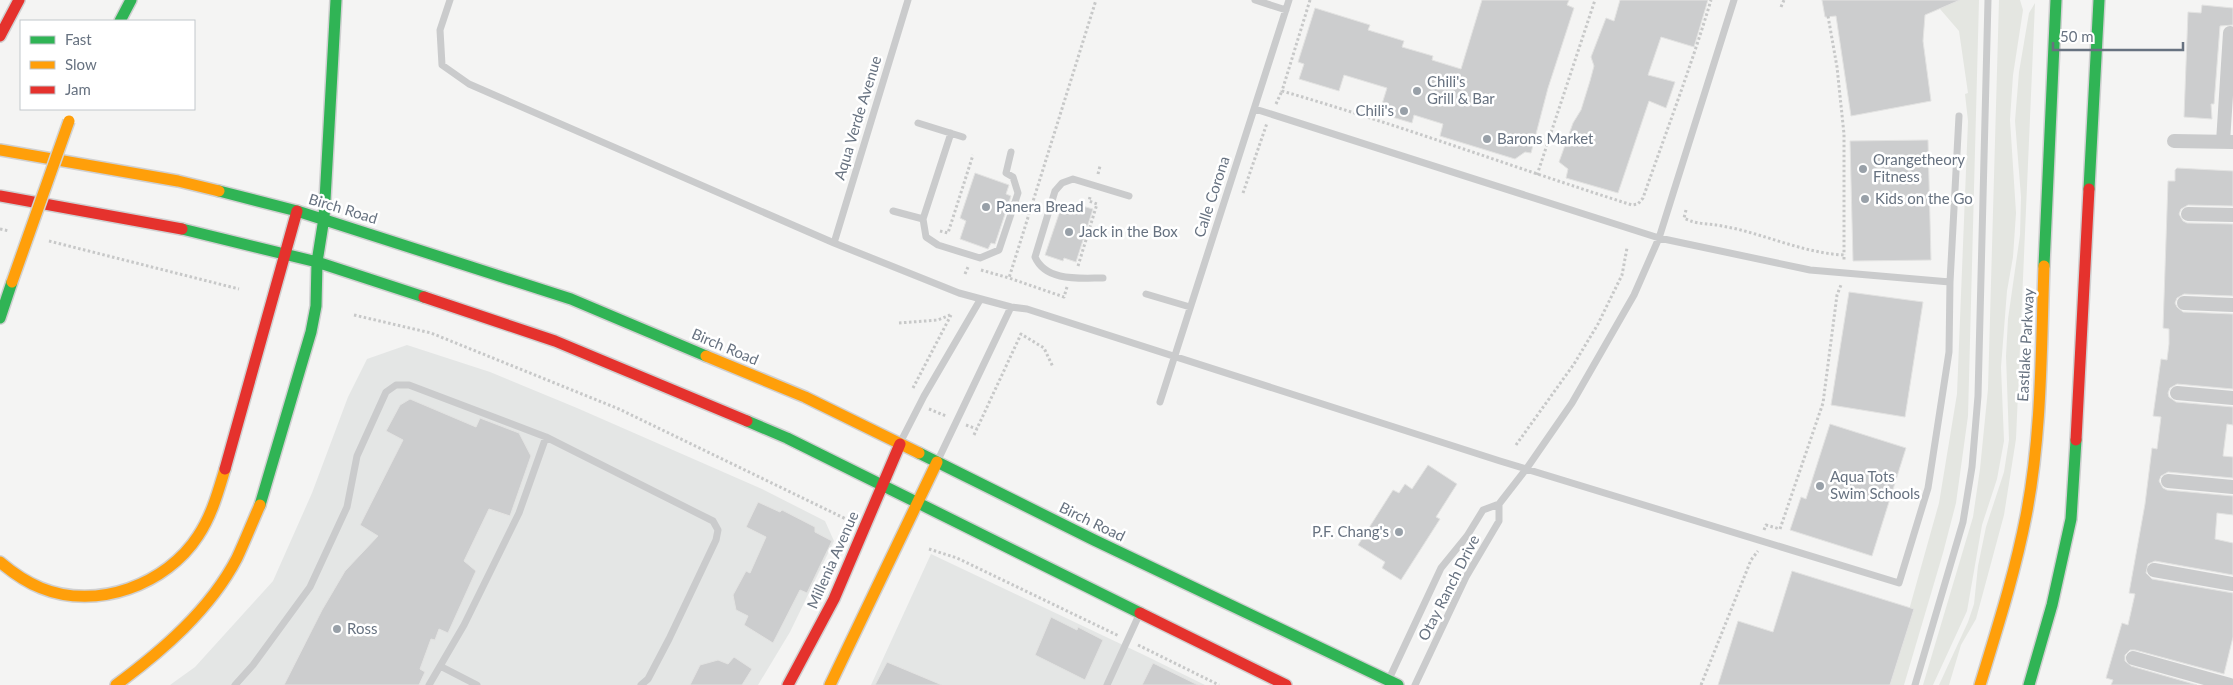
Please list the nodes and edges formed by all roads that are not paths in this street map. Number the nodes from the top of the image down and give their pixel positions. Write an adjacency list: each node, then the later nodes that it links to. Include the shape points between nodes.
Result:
1 (19, 0): 15 (main road)
2 (131, 0): 13 (main road)
3 (336, 0): 34 (main road)
4 (450, 0): 37 (lane, via 440,30 442,65 469,84)
5 (908, 0): 37 (lane, Aqua Verde Avenue)
6 (1255, 0): 12 (lane)
7 (1289, 0): 12 (lane, Calle Corona)
8 (1734, 0): 36 (lane)
9 (1988, 0): 79 (lane, via 1978,386 1972,467 1963,522)
10 (2056, 0): 80 (main road, Eastlake Parkway, via 2037,434 2026,516)
11 (2099, 0): 81 (main road, via 2071,519 2052,605)
12 (1286, 10): 16 (lane, Calle Corona)
13 (121, 20)
14 (2230, 33): 24 (street)
15 (0, 36)
16 (1255, 109): 36 (lane); 47 (lane, Calle Corona)
17 (74, 110): 19 (main road)
18 (1959, 116): 41 (lane)
19 (69, 120): 29 (main road, bridge); 48 (main road, bridge)
20 (918, 123): 21 (lane)
21 (951, 133): 22 (lane); 35 (lane)
22 (963, 137)
23 (2174, 141): 24 (street)
24 (2228, 142)
25 (0, 150): 30 (main road, Birch Road, via 178,181)
26 (1010, 152): 35 (lane, via 1006,172 1013,177 1018,193 999,250 980,258 938,245 926,237)
27 (0, 196): 38 (main road, via 169,226)
28 (1128, 196): 40 (lane, via 1073,179 1062,183 1055,191 1035,257 1038,264 1070,278)
29 (26, 209)
30 (297, 211): 34 (main road, Birch Road); 38 (main road)
31 (893, 211): 35 (lane)
32 (2188, 214): 33 (street)
33 (2233, 215)
34 (324, 218): 39 (main road); 54 (main road, Birch Road, via 571,299 806,397)
35 (923, 219)
36 (1659, 238): 41 (lane, via 1810,270); 56 (lane, via 1625,312 1572,403)
37 (834, 243): 43 (lane)
38 (286, 255): 39 (main road); 62 (main road, via 267,311 215,502 201,533 182,557 158,576 130,589 85,597 42,588)
39 (317, 262): 58 (main road, via 555,341 787,438); 69 (main road, via 316,306 311,332 264,496 248,536 222,581 190,622 153,658)
40 (1103, 278)
41 (1950, 282): 56 (lane, via 1949,352 1928,488 1899,583)
42 (1146, 294): 47 (lane)
43 (980, 300): 46 (lane); 54 (lane)
44 (2184, 303): 45 (street)
45 (2233, 305)
46 (1011, 307): 49 (lane, via 1027,309); 55 (lane)
47 (1190, 307): 49 (lane, Calle Corona)
48 (0, 318)
49 (1173, 355): 52 (lane, Calle Corona); 56 (lane)
50 (2177, 393): 51 (street)
51 (2233, 398)
52 (1160, 402)
53 (546, 437): 67 (lane, via 519,513 464,625); 70 (lane, via 409,385 396,385 386,392 357,456 347,507 310,588); 73 (lane, via 713,521 718,530 669,640)
54 (900, 444): 55 (main road, Birch Road); 58 (main road, Millenia Avenue)
55 (937, 462): 60 (main road); 68 (main road, Birch Road)
56 (1527, 468): 61 (lane)
57 (2168, 481): 59 (street)
58 (882, 485): 60 (main road); 74 (main road, Millenia Avenue, via 834,599)
59 (2233, 487)
60 (917, 503): 65 (main road); 75 (main road)
61 (1499, 504): 68 (lane, Otay Ranch Drive, via 1483,510 1441,568); 78 (lane, Otay Ranch Drive, via 1499,522 1466,577)
62 (0, 562)
63 (2154, 570): 64 (street)
64 (2233, 584)
65 (1140, 613): 76 (lane); 77 (main road)
66 (2133, 658): 82 (street)
67 (440, 666): 71 (lane); 72 (lane)
68 (1391, 683)
69 (116, 685)
70 (236, 685)
71 (428, 685)
72 (477, 685)
73 (642, 685)
74 (788, 685)
75 (830, 685)
76 (1107, 685)
77 (1286, 685)
78 (1415, 685)
79 (1916, 685)
80 (1980, 685)
81 (2028, 685)
82 (2230, 685)

